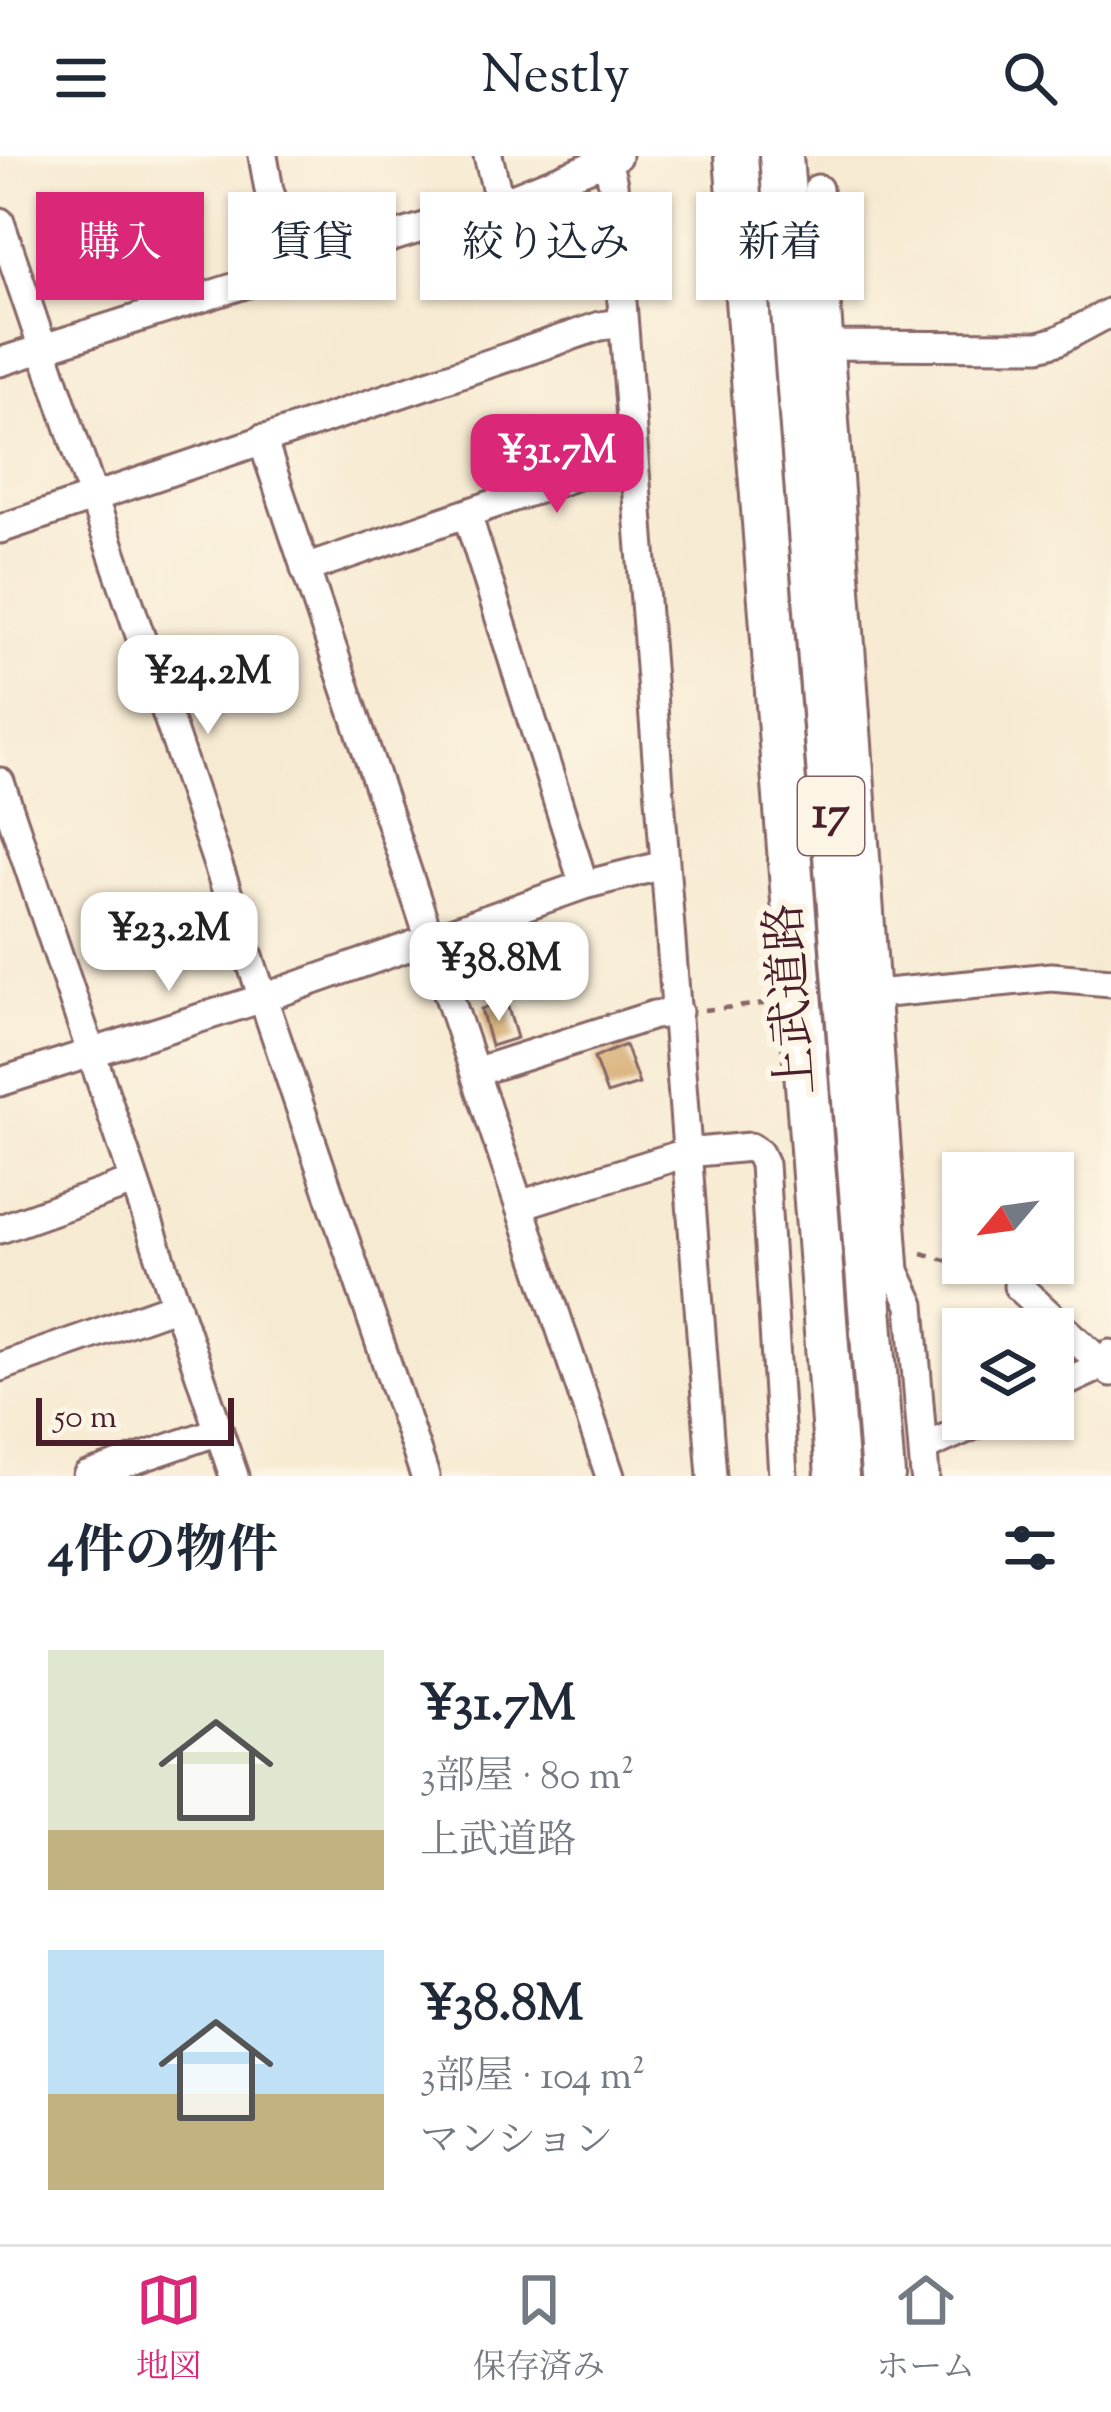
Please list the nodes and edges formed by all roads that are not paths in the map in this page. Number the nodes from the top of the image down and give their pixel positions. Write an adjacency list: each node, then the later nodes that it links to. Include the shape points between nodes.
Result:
1 (263, 156): 7 (street)
2 (488, 156): 8 (street)
3 (736, 156): 53 (highway, 上武道路 / 17)
4 (781, 156): 36 (highway, 上武道路 / 17)
5 (612, 158): 9 (street); 13 (street)
6 (818, 189): 14 (street)
7 (270, 192)
8 (497, 192)
9 (527, 192)
10 (0, 222): 15 (street)
11 (228, 291): 15 (street)
12 (1111, 312): 14 (street, via 1039,346)
13 (622, 323): 17 (street); 18 (street)
14 (829, 345): 28 (street)
15 (43, 351): 16 (street); 19 (street)
16 (0, 362)
17 (262, 439): 19 (street); 22 (street)
18 (633, 460): 20 (street); 24 (street)
19 (91, 498): 21 (street); 29 (street)
20 (466, 514): 22 (street); 25 (street)
21 (0, 529)
22 (305, 568): 26 (street)
23 (0, 782): 31 (street)
24 (664, 865): 25 (street); 30 (street)
25 (584, 886): 26 (street)
26 (429, 938): 29 (street); 32 (street)
27 (1111, 982): 28 (street, via 1051,977)
28 (876, 994): 36 (street)
29 (266, 997): 31 (street); 49 (street)
30 (685, 1012): 32 (street); 34 (street)
31 (92, 1052): 33 (street); 35 (street)
32 (475, 1072): 37 (street)
33 (0, 1082)
34 (686, 1154): 37 (street); 51 (street); 52 (street, via 750,1148 764,1164)
35 (133, 1182): 38 (street); 40 (street)
36 (874, 1191): 46 (street, via 911,1305); 54 (highway, 上武道路 / 17)
37 (520, 1205): 50 (street)
38 (0, 1228)
39 (1018, 1286): 41 (street)
40 (177, 1305): 42 (street); 44 (street)
41 (1108, 1363): 43 (street)
42 (0, 1367)
43 (1074, 1378)
44 (219, 1431): 47 (street); 48 (street)
45 (957, 1440): 46 (street)
46 (924, 1462)
47 (87, 1476)
48 (234, 1476)
49 (425, 1476)
50 (610, 1476)
51 (712, 1476)
52 (783, 1476)
53 (837, 1476)
54 (883, 1476)

